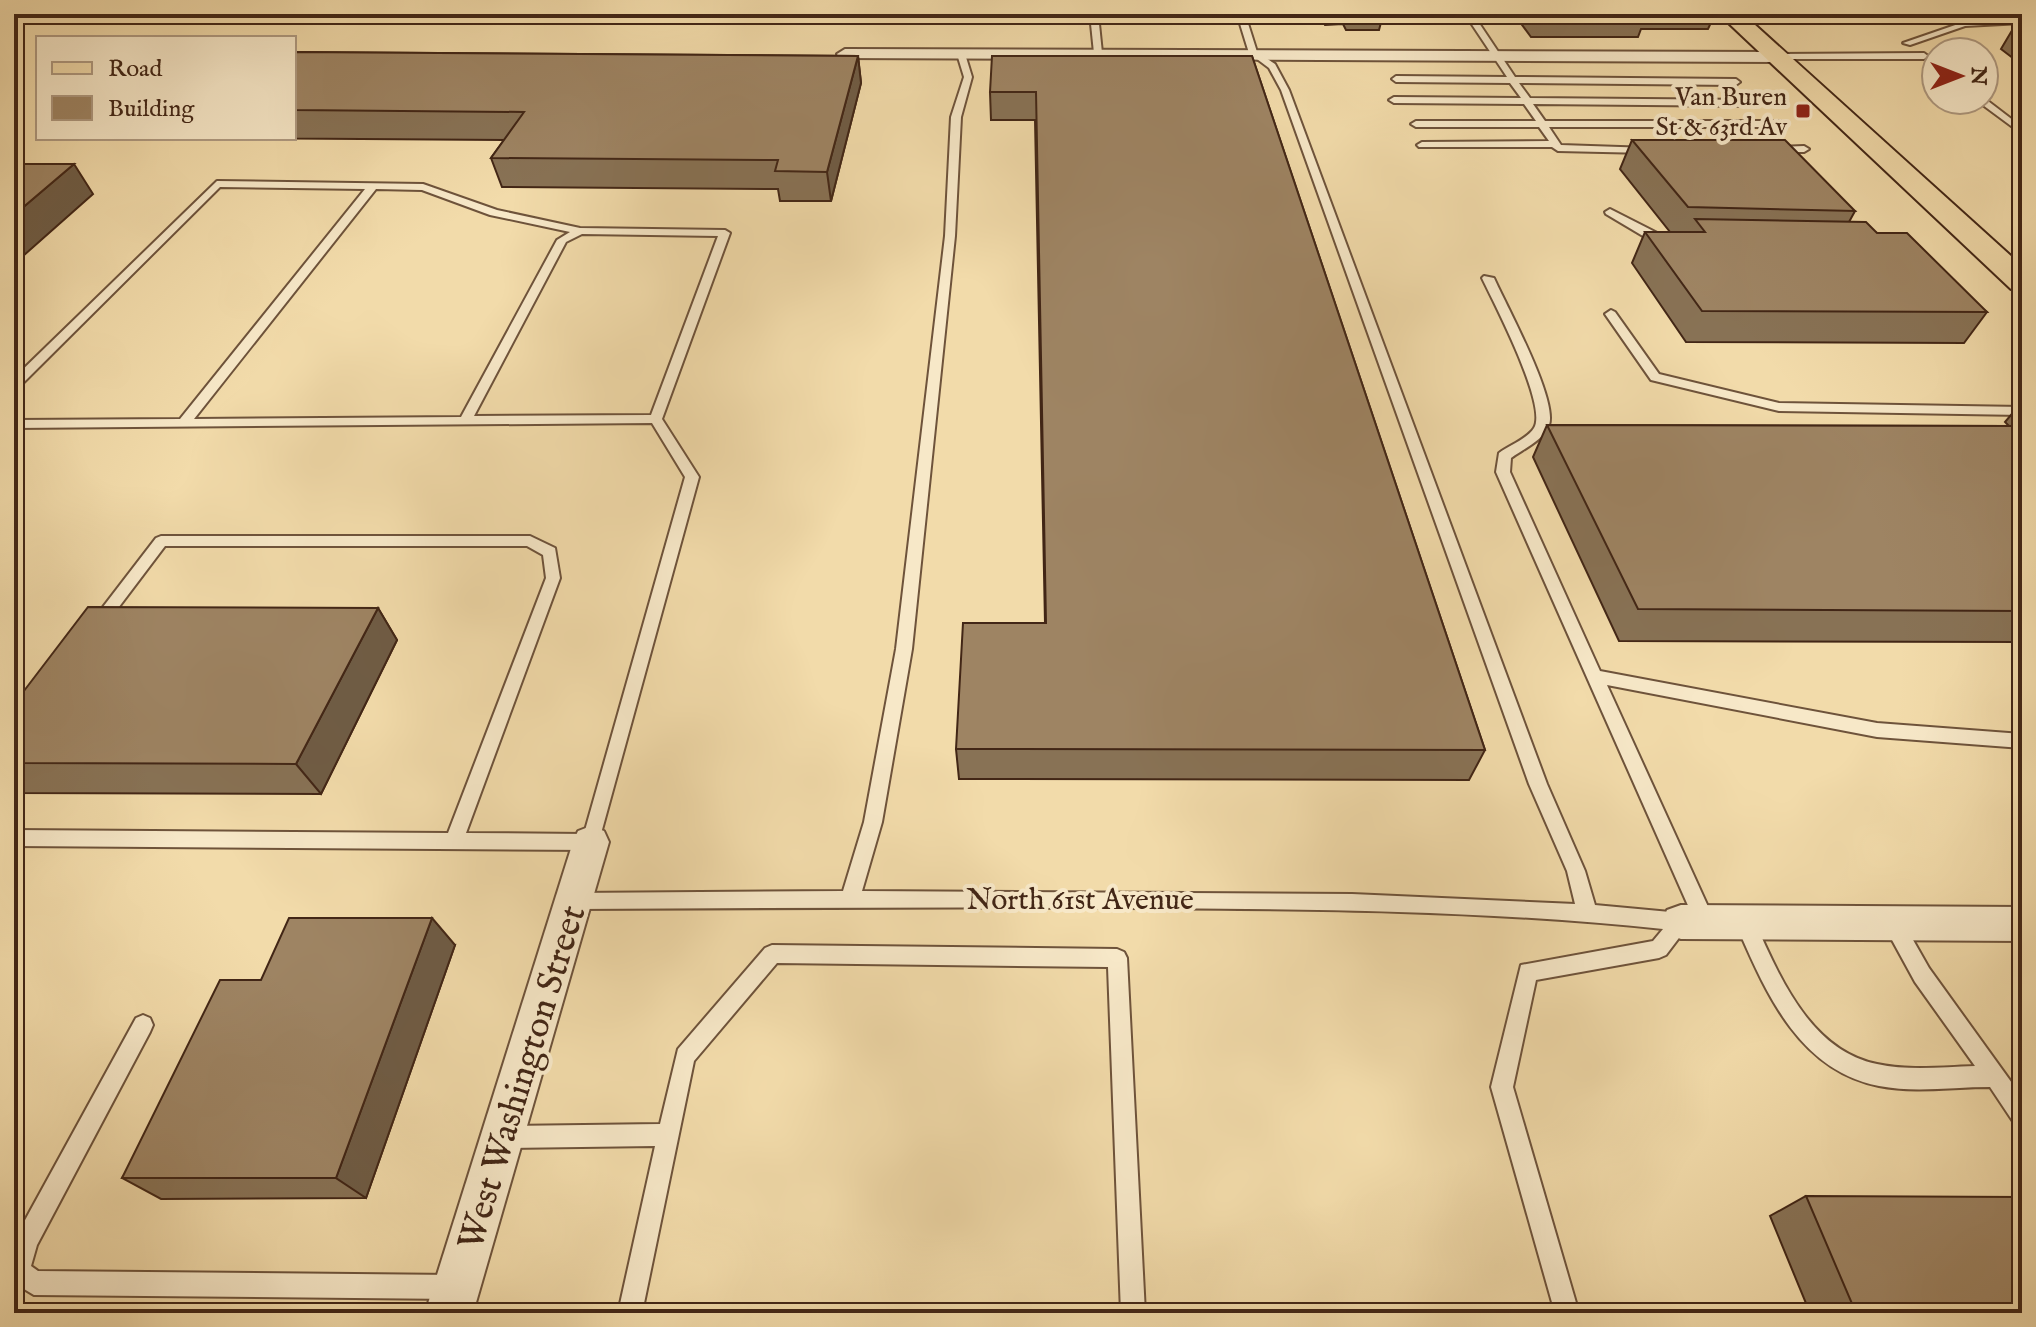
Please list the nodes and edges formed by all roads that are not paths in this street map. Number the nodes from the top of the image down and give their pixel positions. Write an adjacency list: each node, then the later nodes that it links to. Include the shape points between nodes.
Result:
1 (1094, 14): 8 (lane)
2 (1241, 14): 9 (lane)
3 (1469, 14): 13 (lane)
4 (1730, 14): 15 (main road)
5 (2022, 21): 6 (lane, via 1964,24)
6 (1928, 36)
7 (1920, 39): 10 (lane, via 1907,43)
8 (1098, 53): 9 (street); 12 (street)
9 (1253, 53): 13 (street); 53 (lane, via 1272,66 1285,90)
10 (1920, 53)
11 (845, 54): 12 (street)
12 (961, 54): 51 (lane, via 968,77 956,117 950,236 904,649 873,822)
13 (1496, 54): 15 (street); 17 (lane)
14 (1920, 56): 15 (lane)
15 (1777, 57): 37 (main road)
16 (1396, 79): 17 (lane)
17 (1514, 80): 18 (lane); 20 (lane)
18 (1736, 82)
19 (1394, 100): 20 (lane)
20 (1527, 101): 21 (lane); 24 (lane)
21 (1757, 103)
22 (2000, 114): 26 (lane)
23 (1416, 124): 24 (lane)
24 (1543, 124): 25 (lane); 27 (lane)
25 (1780, 124)
26 (2022, 131)
27 (1556, 144): 28 (lane); 30 (lane, via 1563,150)
28 (1422, 145)
29 (1804, 149): 31 (lane)
30 (1653, 150)
31 (1759, 150)
32 (373, 186): 34 (lane, via 423,187 494,213); 39 (lane, via 217,184); 43 (lane)
33 (1610, 212): 35 (lane)
34 (580, 231): 41 (lane, via 725,233); 42 (lane, via 562,240)
35 (1672, 243)
36 (1488, 278): 46 (lane, via 1540,394 1545,420 1539,431 1504,456 1503,472)
37 (2022, 282)
38 (1611, 314): 40 (lane, via 1655,377 1779,407)
39 (14, 385)
40 (2022, 411)
41 (656, 419): 42 (lane); 50 (lane, via 692,477)
42 (465, 421): 43 (lane)
43 (184, 422): 44 (lane)
44 (14, 424)
45 (87, 639): 49 (lane, via 161,541 530,541 550,552 553,578)
46 (1593, 676): 47 (lane, via 1877,730); 54 (lane)
47 (2022, 741)
48 (14, 838): 49 (lane)
49 (454, 841): 50 (lane)
50 (591, 842): 52 (street, West Washington Street)
51 (850, 898): 52 (lane, North 61st Avenue); 53 (lane, North 61st Avenue, via 1328,901)
52 (573, 901): 62 (street, West Washington Street)
53 (1587, 911): 54 (lane, North 61st Avenue)
54 (1693, 922): 55 (street); 66 (lane, via 1659,949 1528,972 1502,1087)
55 (1745, 922): 56 (street); 59 (lane, via 1796,1020 1832,1059 1876,1075)
56 (1893, 923): 57 (street); 59 (lane, via 1922,975)
57 (2022, 924)
58 (143, 1025): 63 (lane, via 26,1241 18,1271 34,1283)
59 (1994, 1077): 60 (lane)
60 (2022, 1115)
61 (668, 1135): 62 (lane); 64 (lane); 65 (lane, via 685,1056 772,954 1117,958)
62 (502, 1137): 63 (street, West Washington Street)
63 (453, 1300)
64 (630, 1313)
65 (1133, 1313)
66 (1567, 1313)

